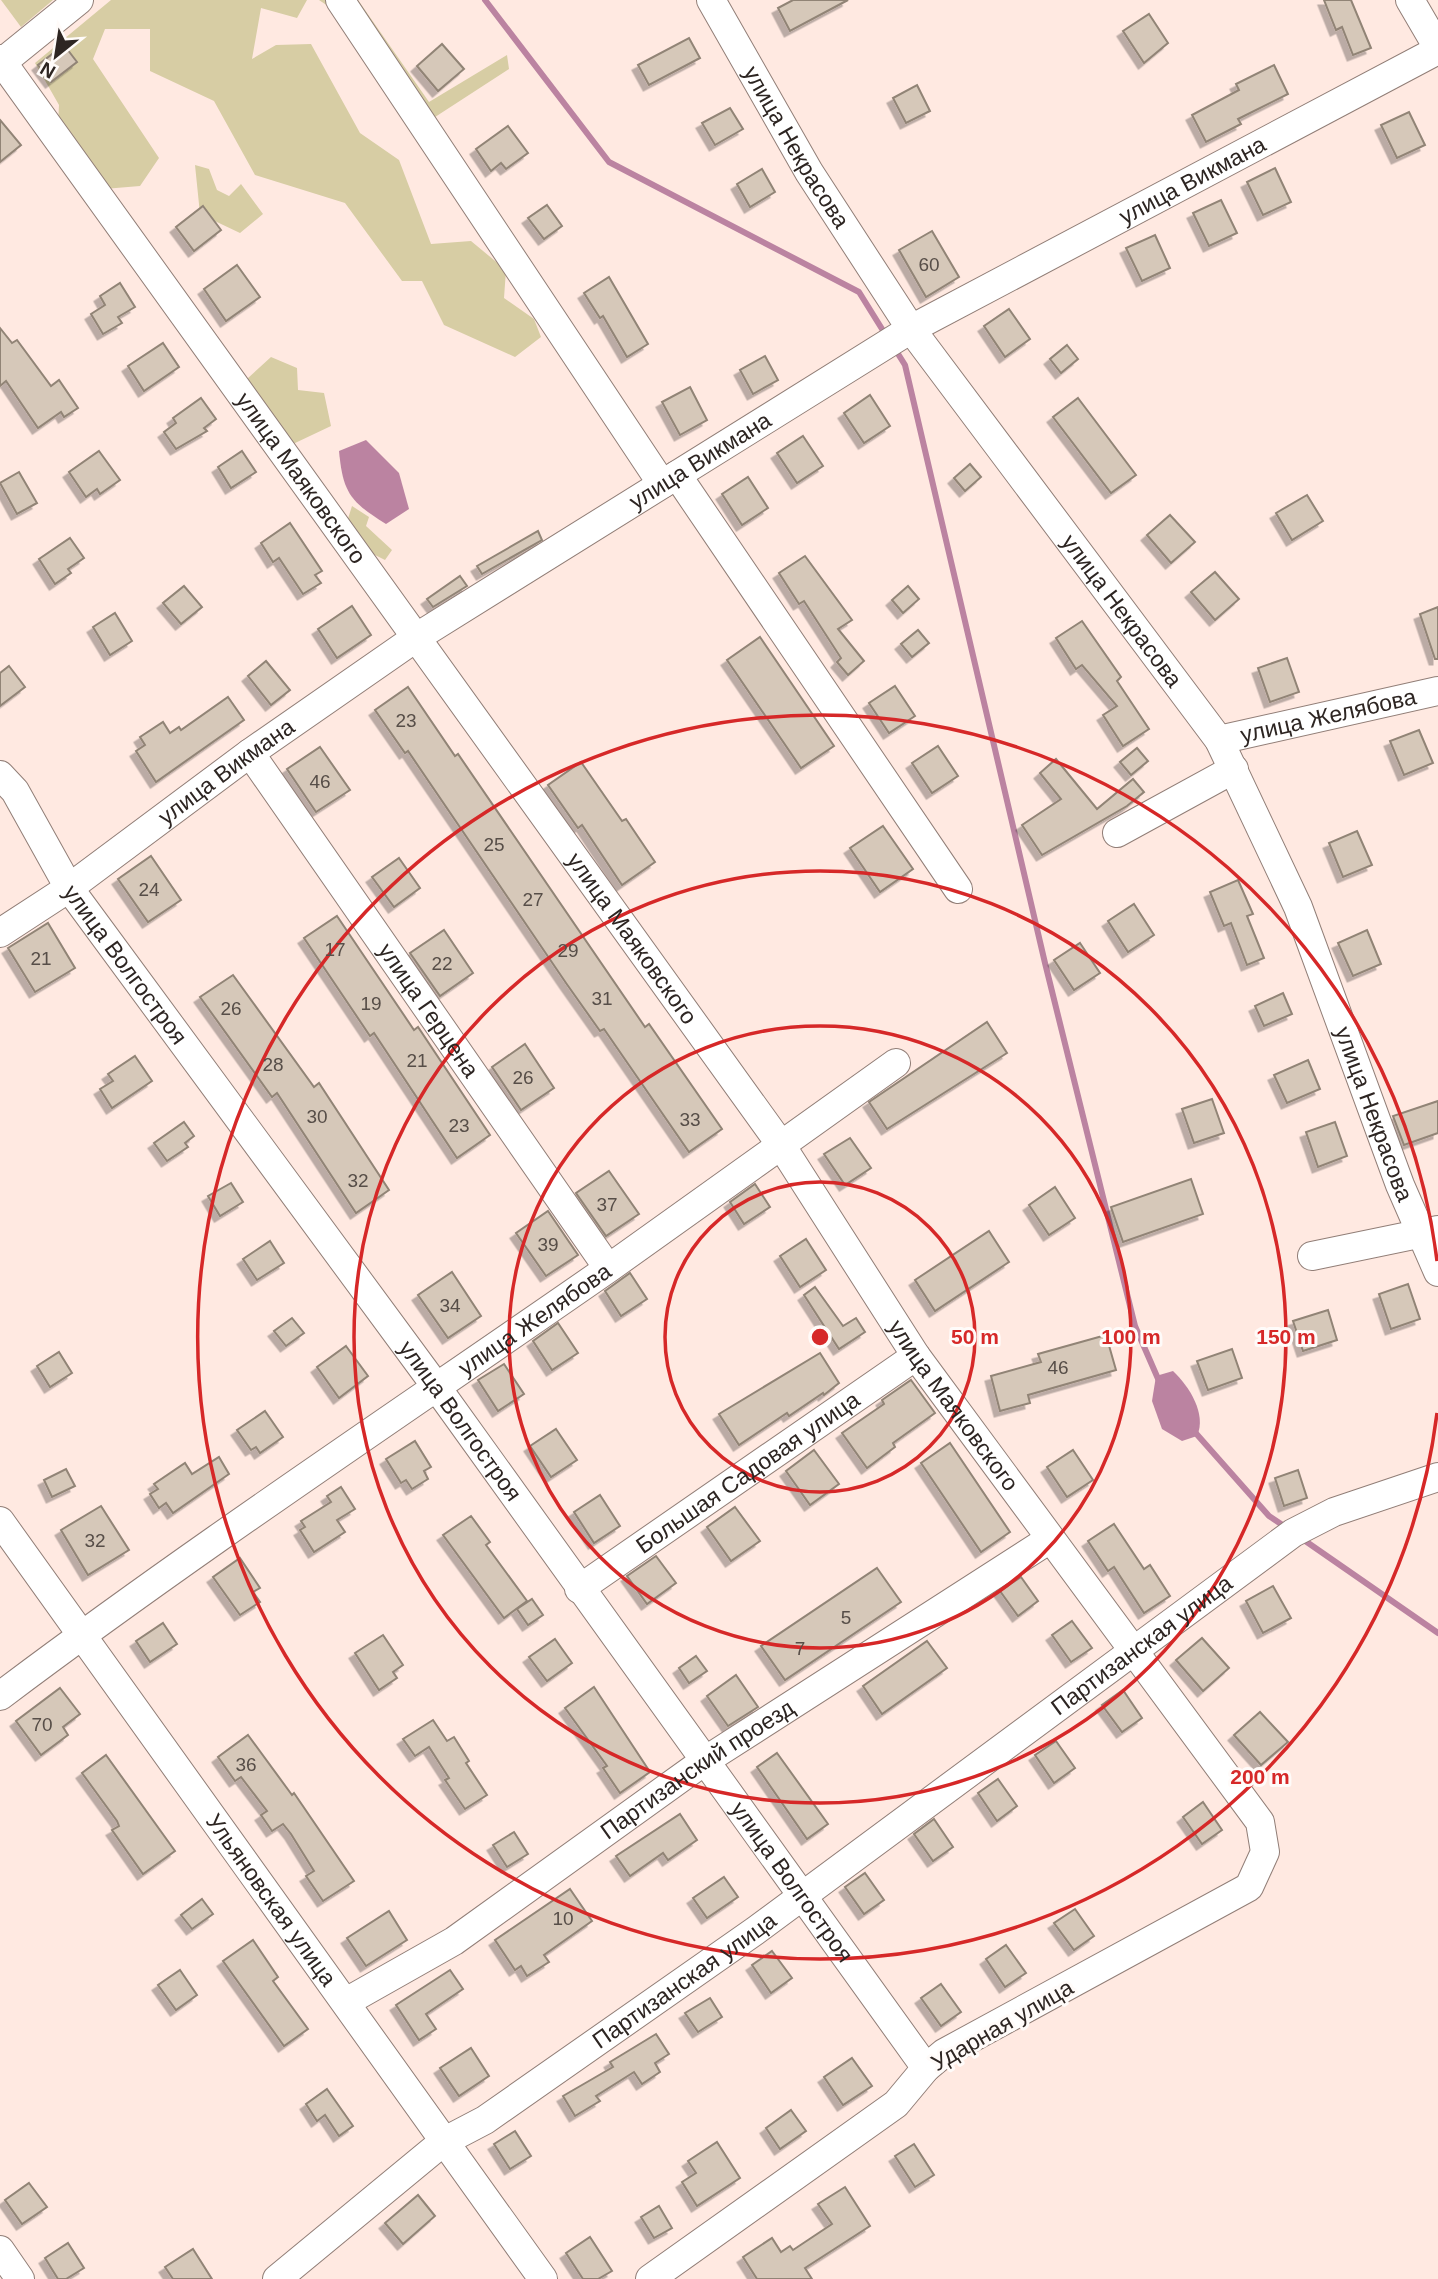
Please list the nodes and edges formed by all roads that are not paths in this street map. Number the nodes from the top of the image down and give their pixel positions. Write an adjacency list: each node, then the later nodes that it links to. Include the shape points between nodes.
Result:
1 (79, 0): 6 (street)
2 (340, 0): 8 (street)
3 (711, 0): 7 (street, улица Некрасова, via 809,172)
4 (1410, 0): 5 (street)
5 (1438, 49): 7 (street, улица Викмана)
6 (1, 62): 9 (street, улица Маяковского)
7 (911, 329): 8 (street, улица Викмана); 11 (street, улица Некрасова)
8 (669, 480): 9 (street, улица Викмана); 17 (street)
9 (416, 637): 12 (street, улица Викмана); 20 (street, улица Маяковского)
10 (1438, 691): 11 (street, улица Желябова)
11 (1219, 740): 13 (street, улица Некрасова)
12 (250, 753): 16 (street, улица Викмана); 23 (street, улица Герцена)
13 (1234, 769): 15 (street, улица Желябова); 21 (street, улица Некрасова, via 1298,907 1400,1185)
14 (0, 775): 16 (street, улица Волгостроя, via 15,791)
15 (1117, 833)
16 (69, 888): 18 (street, улица Викмана); 26 (street, улица Волгостроя)
17 (958, 889)
18 (0, 933)
19 (896, 1063): 20 (street, улица Желябова)
20 (781, 1145): 23 (street, улица Желябова); 25 (street, улица Маяковского)
21 (1430, 1232): 22 (street); 24 (street, улица Некрасова)
22 (1312, 1256)
23 (608, 1268): 26 (street, улица Желябова)
24 (1438, 1272)
25 (916, 1356): 29 (street, улица Маяковского); 30 (street, Большая Садовая улица)
26 (435, 1385): 30 (street, улица Волгостроя); 31 (street, улица Желябова)
27 (1438, 1477): 32 (street, Партизанская улица, via 1334,1512 1293,1532)
28 (0, 1521): 31 (street, Ульяновская улица)
29 (1050, 1539): 32 (street, улица Маяковского); 34 (street, Партизанский проезд)
30 (579, 1589): 34 (street, улица Волгостроя)
31 (83, 1634): 33 (street, улица Желябова); 37 (street, Ульяновская улица)
32 (1134, 1651): 35 (street, улица Маяковского); 36 (street, Партизанская улица)
33 (0, 1696)
34 (703, 1762): 36 (street, улица Волгостроя); 37 (street, Партизанский проезд, via 454,1941)
35 (1260, 1822): 38 (street, Ударная улица, via 1265,1852 1249,1887 944,2053)
36 (801, 1897): 38 (street, улица Волгостроя); 39 (street, Партизанская улица, via 485,2120)
37 (346, 2002): 39 (street, Ульяновская улица)
38 (926, 2068): 44 (street, Ударная улица, via 897,2104)
39 (443, 2142): 42 (street, Партизанская улица); 43 (street, Ульяновская улица)
40 (0, 2250): 41 (street)
41 (20, 2279)
42 (277, 2279)
43 (543, 2279)
44 (650, 2279)

